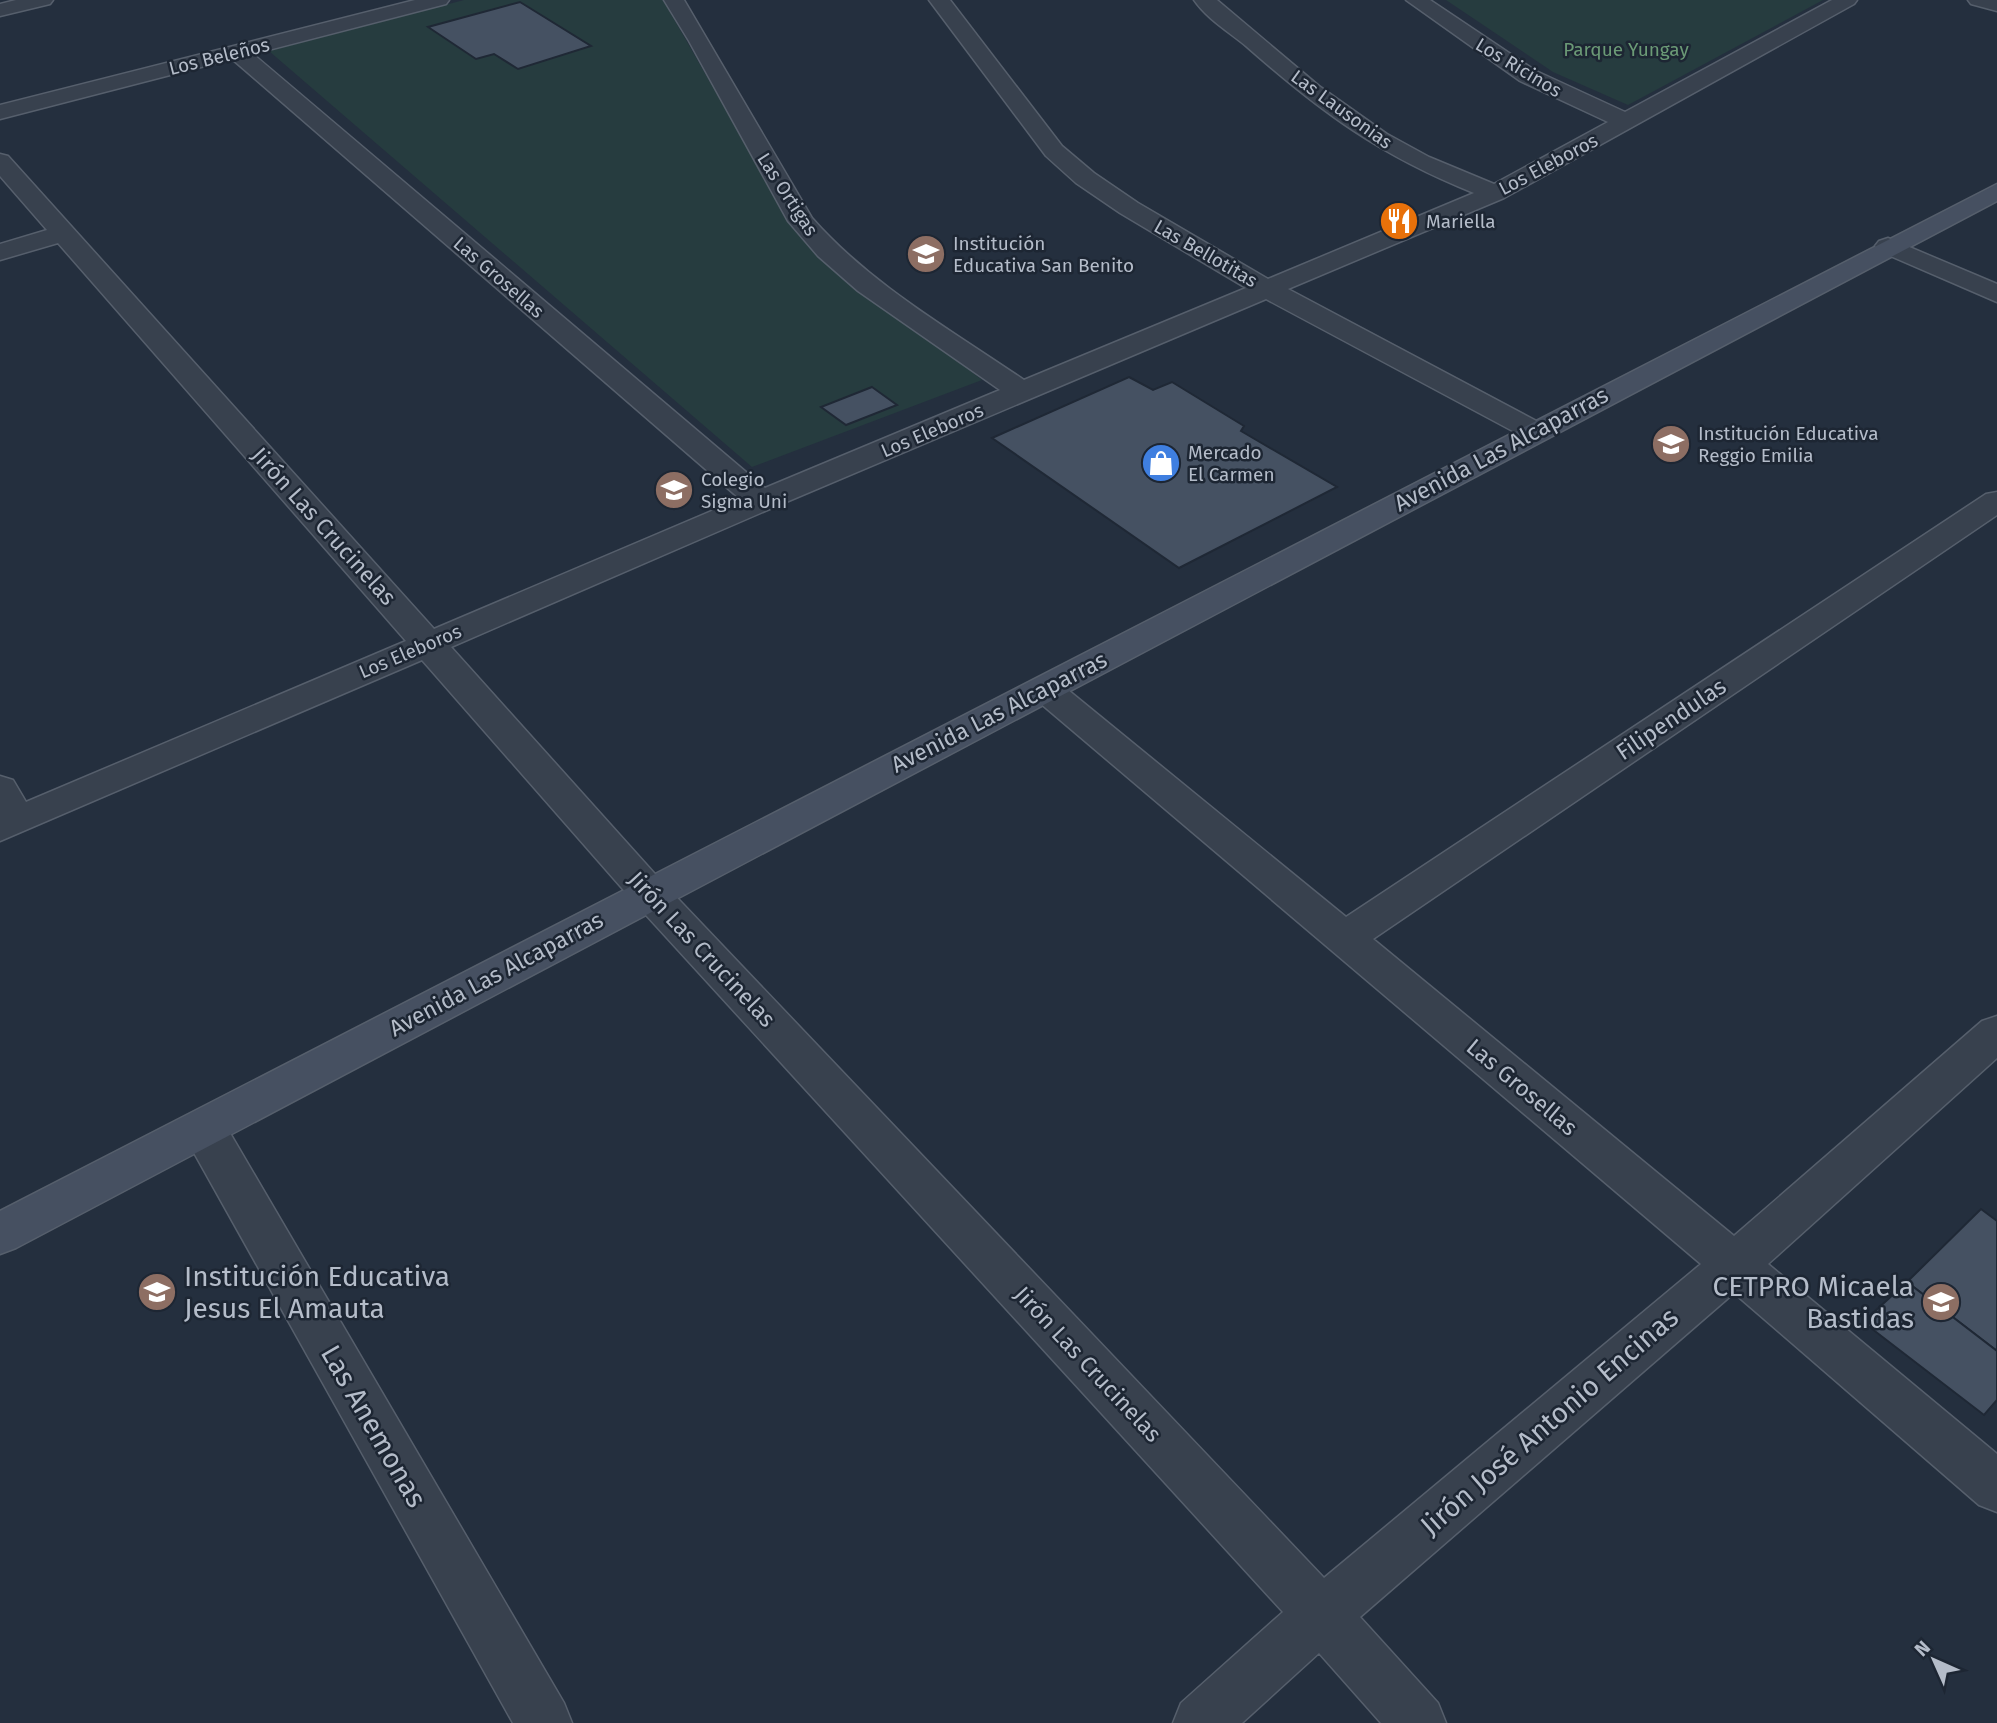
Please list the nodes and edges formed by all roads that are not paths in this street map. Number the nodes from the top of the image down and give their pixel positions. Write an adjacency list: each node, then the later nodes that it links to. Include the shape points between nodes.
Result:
1 (43, 0): 10 (street)
2 (439, 0): 11 (street, Los Beleños)
3 (674, 0): 22 (street, Las Ortigas, via 802,221 827,251 867,285)
4 (939, 0): 20 (street, Las Bellotitas, via 1054,151 1129,208)
5 (1203, 0): 16 (street, Las Lausonias, via 1377,139 1421,163)
6 (1416, 0): 13 (street, Los Ricinos, via 1528,76)
7 (1847, 0): 13 (street, Los Eleboros)
8 (1978, 0): 9 (street)
9 (1997, 5)
10 (0, 10)
11 (237, 52): 12 (street, Los Beleños); 24 (street, Las Grosellas)
12 (0, 112)
13 (1628, 122): 16 (street, Los Eleboros)
14 (0, 161): 17 (street, Jirón Las Crucinelas)
15 (1997, 191): 18 (street, Avenida Las Alcaparras)
16 (1495, 192): 20 (street, Los Eleboros)
17 (64, 233): 19 (street); 26 (street, Jirón Las Crucinelas)
18 (1888, 246): 21 (street); 23 (street, Avenida Las Alcaparras)
19 (0, 251)
20 (1267, 289): 22 (street, Los Eleboros); 23 (street, Las Bellotitas)
21 (1997, 295)
22 (1023, 392): 24 (street, Los Eleboros)
23 (1534, 431): 27 (street, Avenida Las Alcaparras)
24 (761, 501): 26 (street, Los Eleboros)
25 (1997, 501): 30 (street, Filipendulas)
26 (428, 643): 28 (street, Los Eleboros); 29 (street, Jirón Las Crucinelas)
27 (1045, 689): 29 (street, Avenida Las Alcaparras); 30 (street, Las Grosellas)
28 (6, 813)
29 (649, 893): 32 (street, Avenida Las Alcaparras); 36 (street, Jirón Las Crucinelas)
30 (1345, 938): 34 (street, Las Grosellas)
31 (1997, 1034): 34 (street, Jirón José Antonio Encinas)
32 (204, 1129): 33 (street, Avenida Las Alcaparras); 37 (street, Las Anemonas)
33 (0, 1234)
34 (1733, 1263): 35 (street, Las Grosellas); 36 (street, Jirón José Antonio Encinas)
35 (1997, 1487)
36 (1322, 1615): 38 (street, Jirón José Antonio Encinas); 39 (street, Jirón Las Crucinelas)
37 (544, 1723)
38 (1201, 1723)
39 (1418, 1723)

